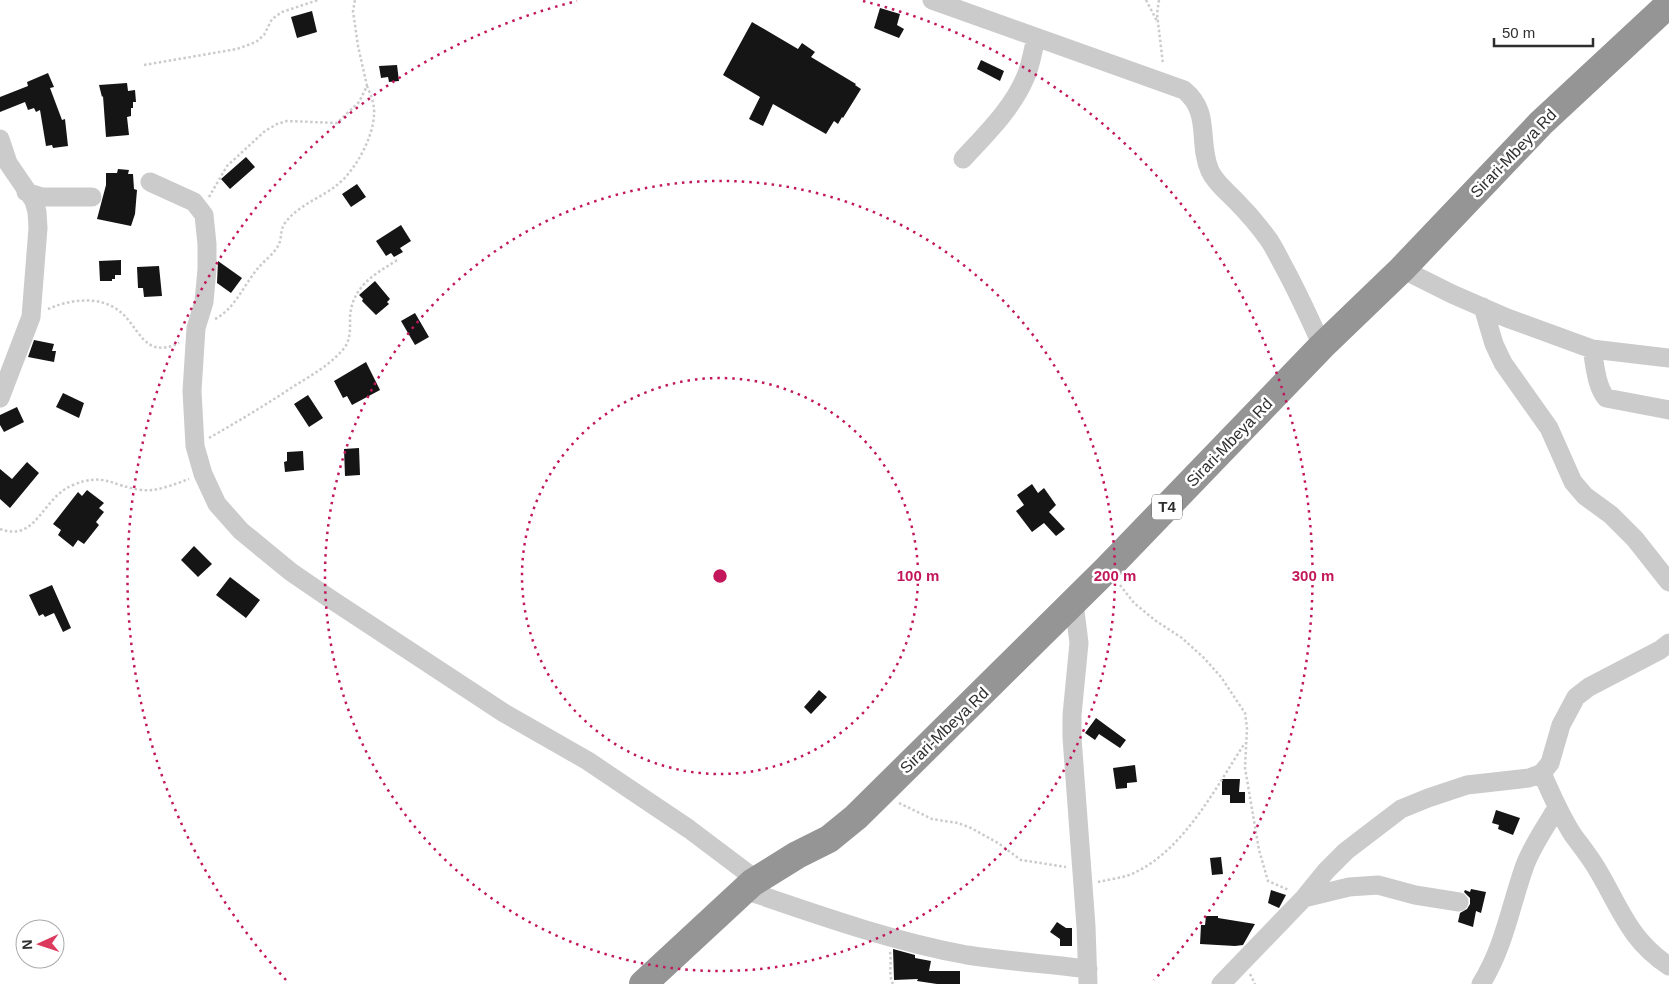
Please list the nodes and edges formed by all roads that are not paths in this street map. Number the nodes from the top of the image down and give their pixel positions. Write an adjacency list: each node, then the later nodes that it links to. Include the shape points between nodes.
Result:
1 (932, 0): 3 (street)
2 (1661, 5): 9 (highway, Sirari-Mbeya Rd / T4, via 1541,123)
3 (1036, 38): 5 (street, via 1027,74 1019,90 990,130); 11 (street, via 1184,90 1192,97 1203,122 1210,172 1270,241)
4 (0, 139): 7 (street, via 8,163)
5 (962, 159)
6 (150, 182): 22 (street, via 194,202 206,227 207,269 204,302 196,328 192,391 195,446 203,474 218,504 240,530 329,598 504,713 588,761 689,829)
7 (26, 192): 8 (street, via 42,197); 14 (street, via 36,206 38,228 31,317)
8 (92, 197)
9 (1402, 269): 10 (street); 11 (highway, Sirari-Mbeya Rd / T4)
10 (1483, 307): 12 (street); 17 (street, via 1503,363 1549,428 1573,482 1636,539)
11 (1322, 346): 18 (highway, Sirari-Mbeya Rd / T4)
12 (1592, 349): 13 (street); 16 (street, via 1597,377 1606,398)
13 (1669, 358)
14 (6, 361): 15 (street)
15 (0, 398)
16 (1669, 410)
17 (1669, 582)
18 (1074, 603): 22 (highway, Sirari-Mbeya Rd / T4, via 856,817 829,839); 26 (street, via 1079,643 1072,738)
19 (1669, 643): 20 (street, via 1576,697 1561,725 1550,763)
20 (1542, 773): 21 (street); 23 (street, via 1529,778 1467,785 1401,809 1346,852)
21 (1557, 807): 25 (street, via 1598,871 1626,924 1640,942); 29 (street, via 1524,868 1503,938 1490,971)
22 (751, 885): 26 (street, via 844,924 967,954); 27 (highway, Sirari-Mbeya Rd / T4)
23 (1304, 898): 24 (street, via 1349,887 1378,885); 28 (street)
24 (1459, 902)
25 (1669, 966)
26 (1088, 977)
27 (648, 982)
28 (1221, 984)
29 (1481, 984)

